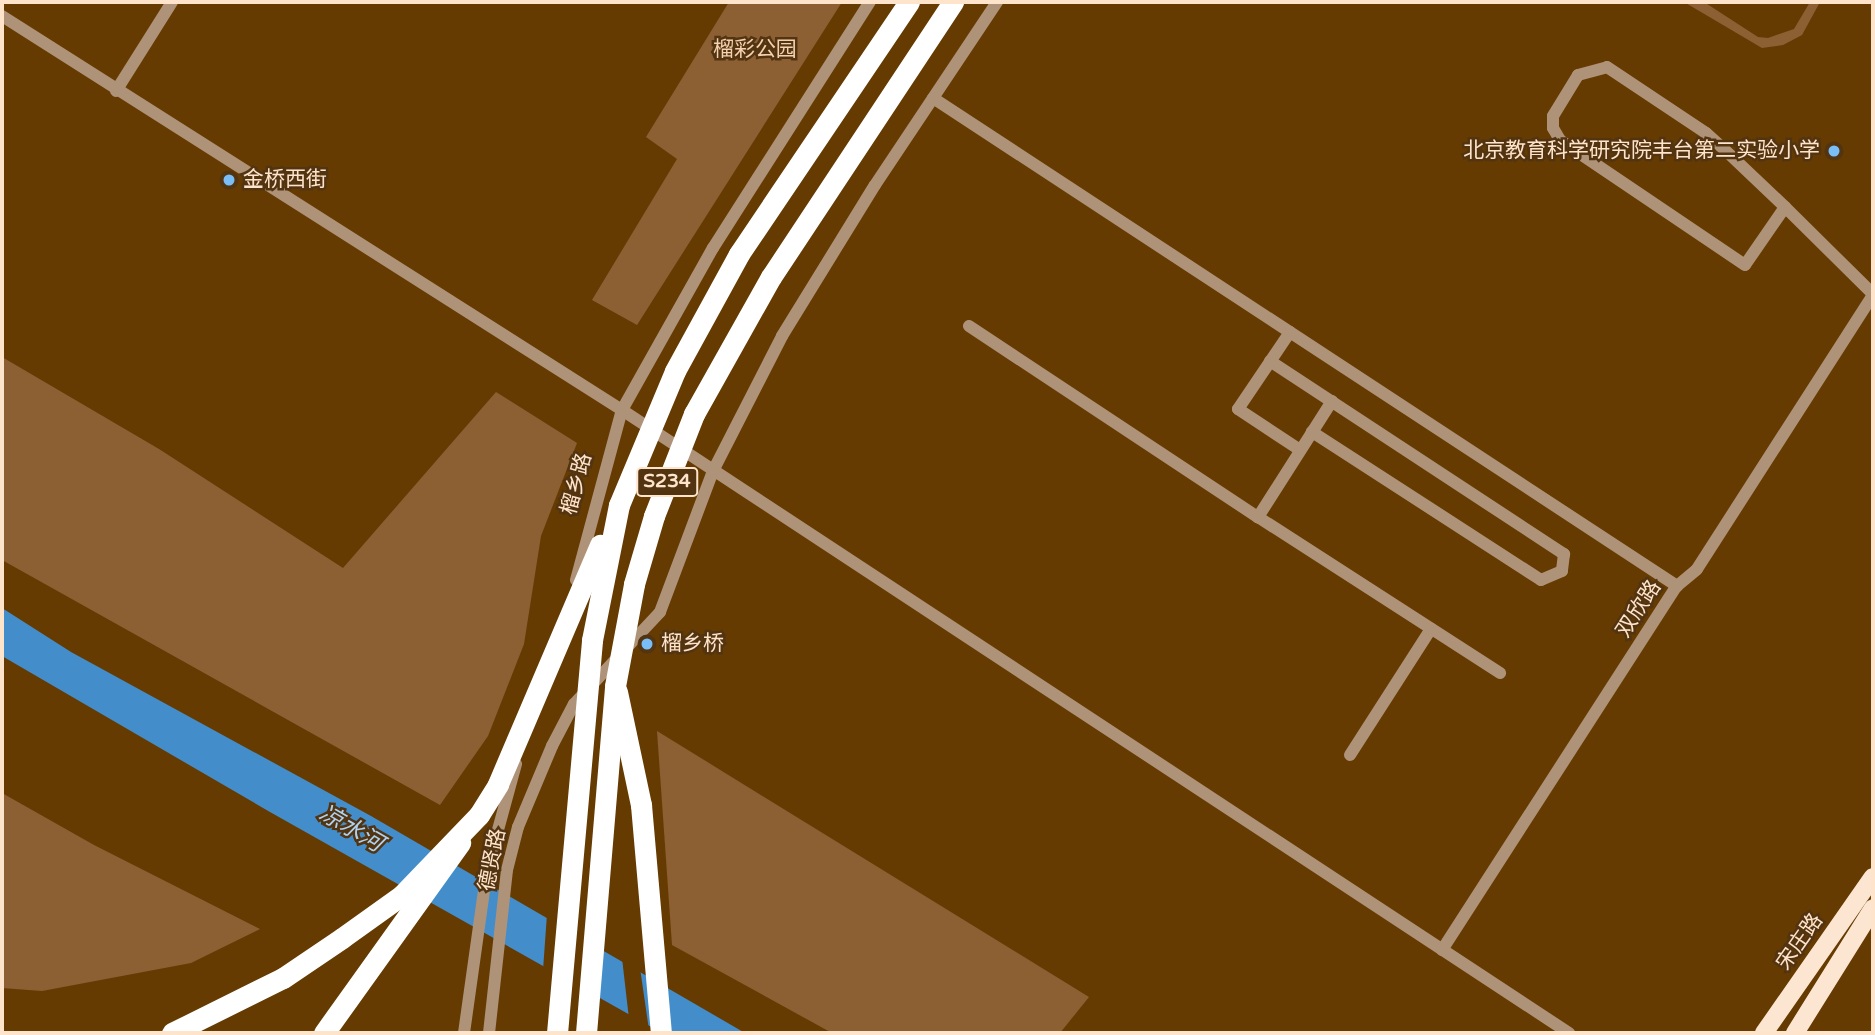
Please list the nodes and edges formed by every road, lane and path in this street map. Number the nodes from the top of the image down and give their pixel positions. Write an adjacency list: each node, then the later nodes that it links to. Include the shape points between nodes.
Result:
1 (172, 2): 7 (street)
2 (870, 2): 15 (street, 榴乡路, via 713,248)
3 (909, 2): 19 (highway, S234, bridge, via 739,254 675,371)
4 (953, 2): 24 (highway, S234, bridge, via 771,277 694,414 654,516 634,584)
5 (997, 2): 8 (street)
6 (2, 16): 7 (street)
7 (116, 91): 15 (street)
8 (933, 97): 12 (street); 18 (street, via 782,336)
9 (1785, 207): 9 (street, via 1706,133 1607,67 1578,75 1553,116 1560,139 1745,265); 10 (street)
10 (1873, 294): 21 (street, 双欣路, via 1697,569)
11 (968, 326): 20 (street)
12 (1290, 332): 13 (street); 21 (street)
13 (1270, 361): 14 (street); 17 (street, via 1238,409)
14 (1332, 401): 16 (street); 16 (street, via 1564,554 1562,571 1541,580)
15 (622, 410): 18 (street); 30 (street, 榴乡路, via 562,630 495,836)
16 (1312, 432): 17 (street)
17 (1300, 450): 20 (street, via 1298,460)
18 (713, 471): 29 (street); 33 (street, 德贤路, via 660,611 574,704 517,827 507,870)
19 (619, 505): 26 (highway, bridge, via 498,784); 34 (highway, S234, bridge, via 592,640)
20 (1258, 517): 22 (street)
21 (1677, 586): 29 (street, 双欣路)
22 (1431, 629): 23 (street); 25 (street)
23 (1500, 674)
24 (615, 687): 35 (highway, S234, bridge); 36 (highway, via 641,804)
25 (1350, 755)
26 (479, 815): 31 (highway, bridge, via 402,895 342,938 283,978); 32 (highway, bridge)
27 (1873, 877): 38 (main road, 宋庄路)
28 (1873, 908): 39 (main road, 宋庄路)
29 (1442, 950): 37 (street)
30 (465, 1032)
31 (172, 1033)
32 (324, 1033)
33 (489, 1033)
34 (557, 1033)
35 (586, 1033)
36 (661, 1033)
37 (1569, 1033)
38 (1764, 1033)
39 (1795, 1033)

